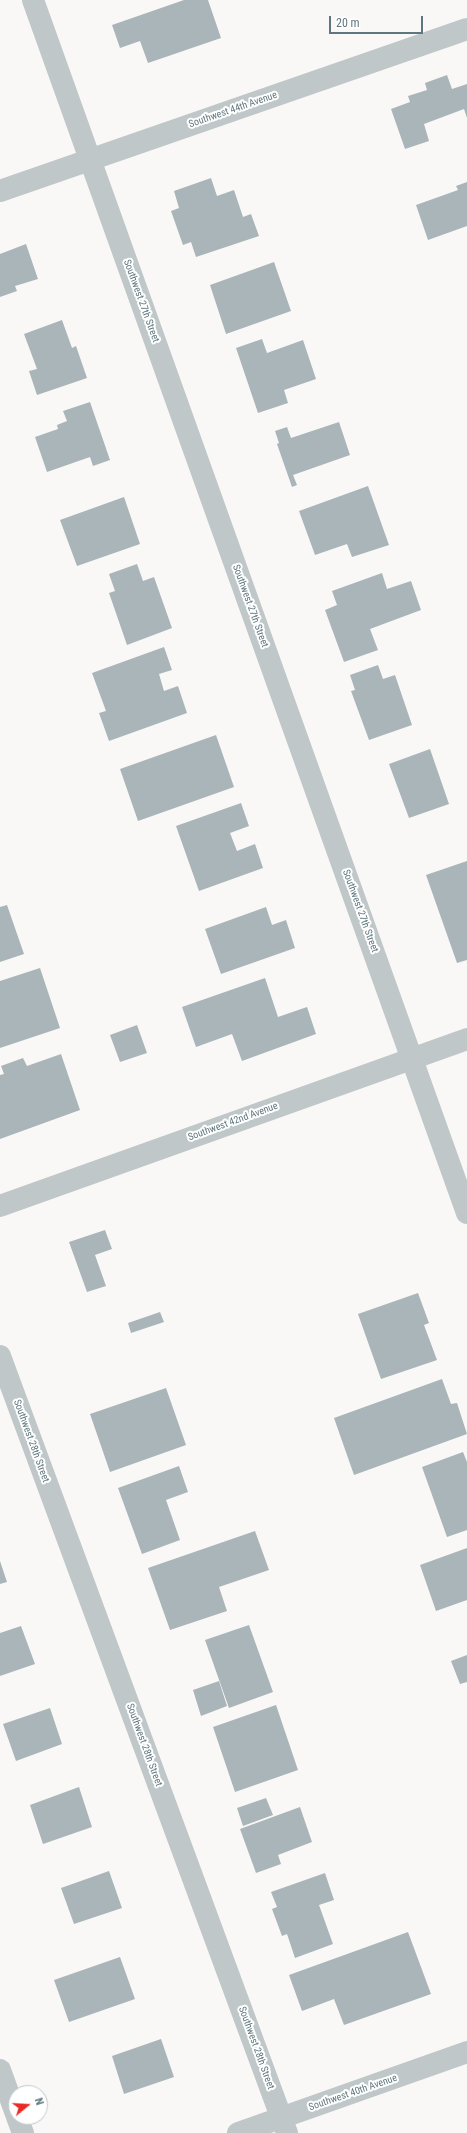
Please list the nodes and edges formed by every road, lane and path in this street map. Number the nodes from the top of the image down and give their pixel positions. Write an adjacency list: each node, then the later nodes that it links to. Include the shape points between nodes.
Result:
1 (33, 0): 3 (street, Southwest 27th Street)
2 (467, 29): 3 (street, Southwest 44th Avenue)
3 (90, 160): 4 (street, Southwest 44th Avenue); 6 (street, Southwest 27th Street)
4 (0, 191)
5 (467, 1039): 6 (street, Southwest 42nd Avenue)
6 (413, 1058): 7 (street, Southwest 42nd Avenue); 8 (street, Southwest 27th Street)
7 (0, 1206)
8 (467, 1213)
9 (0, 1356): 13 (street, Southwest 28th Street)
10 (467, 2052): 13 (street, Southwest 40th Avenue)
11 (0, 2070): 12 (street)
12 (8, 2092)
13 (284, 2125): 14 (street, Southwest 40th Avenue)
14 (238, 2133)

